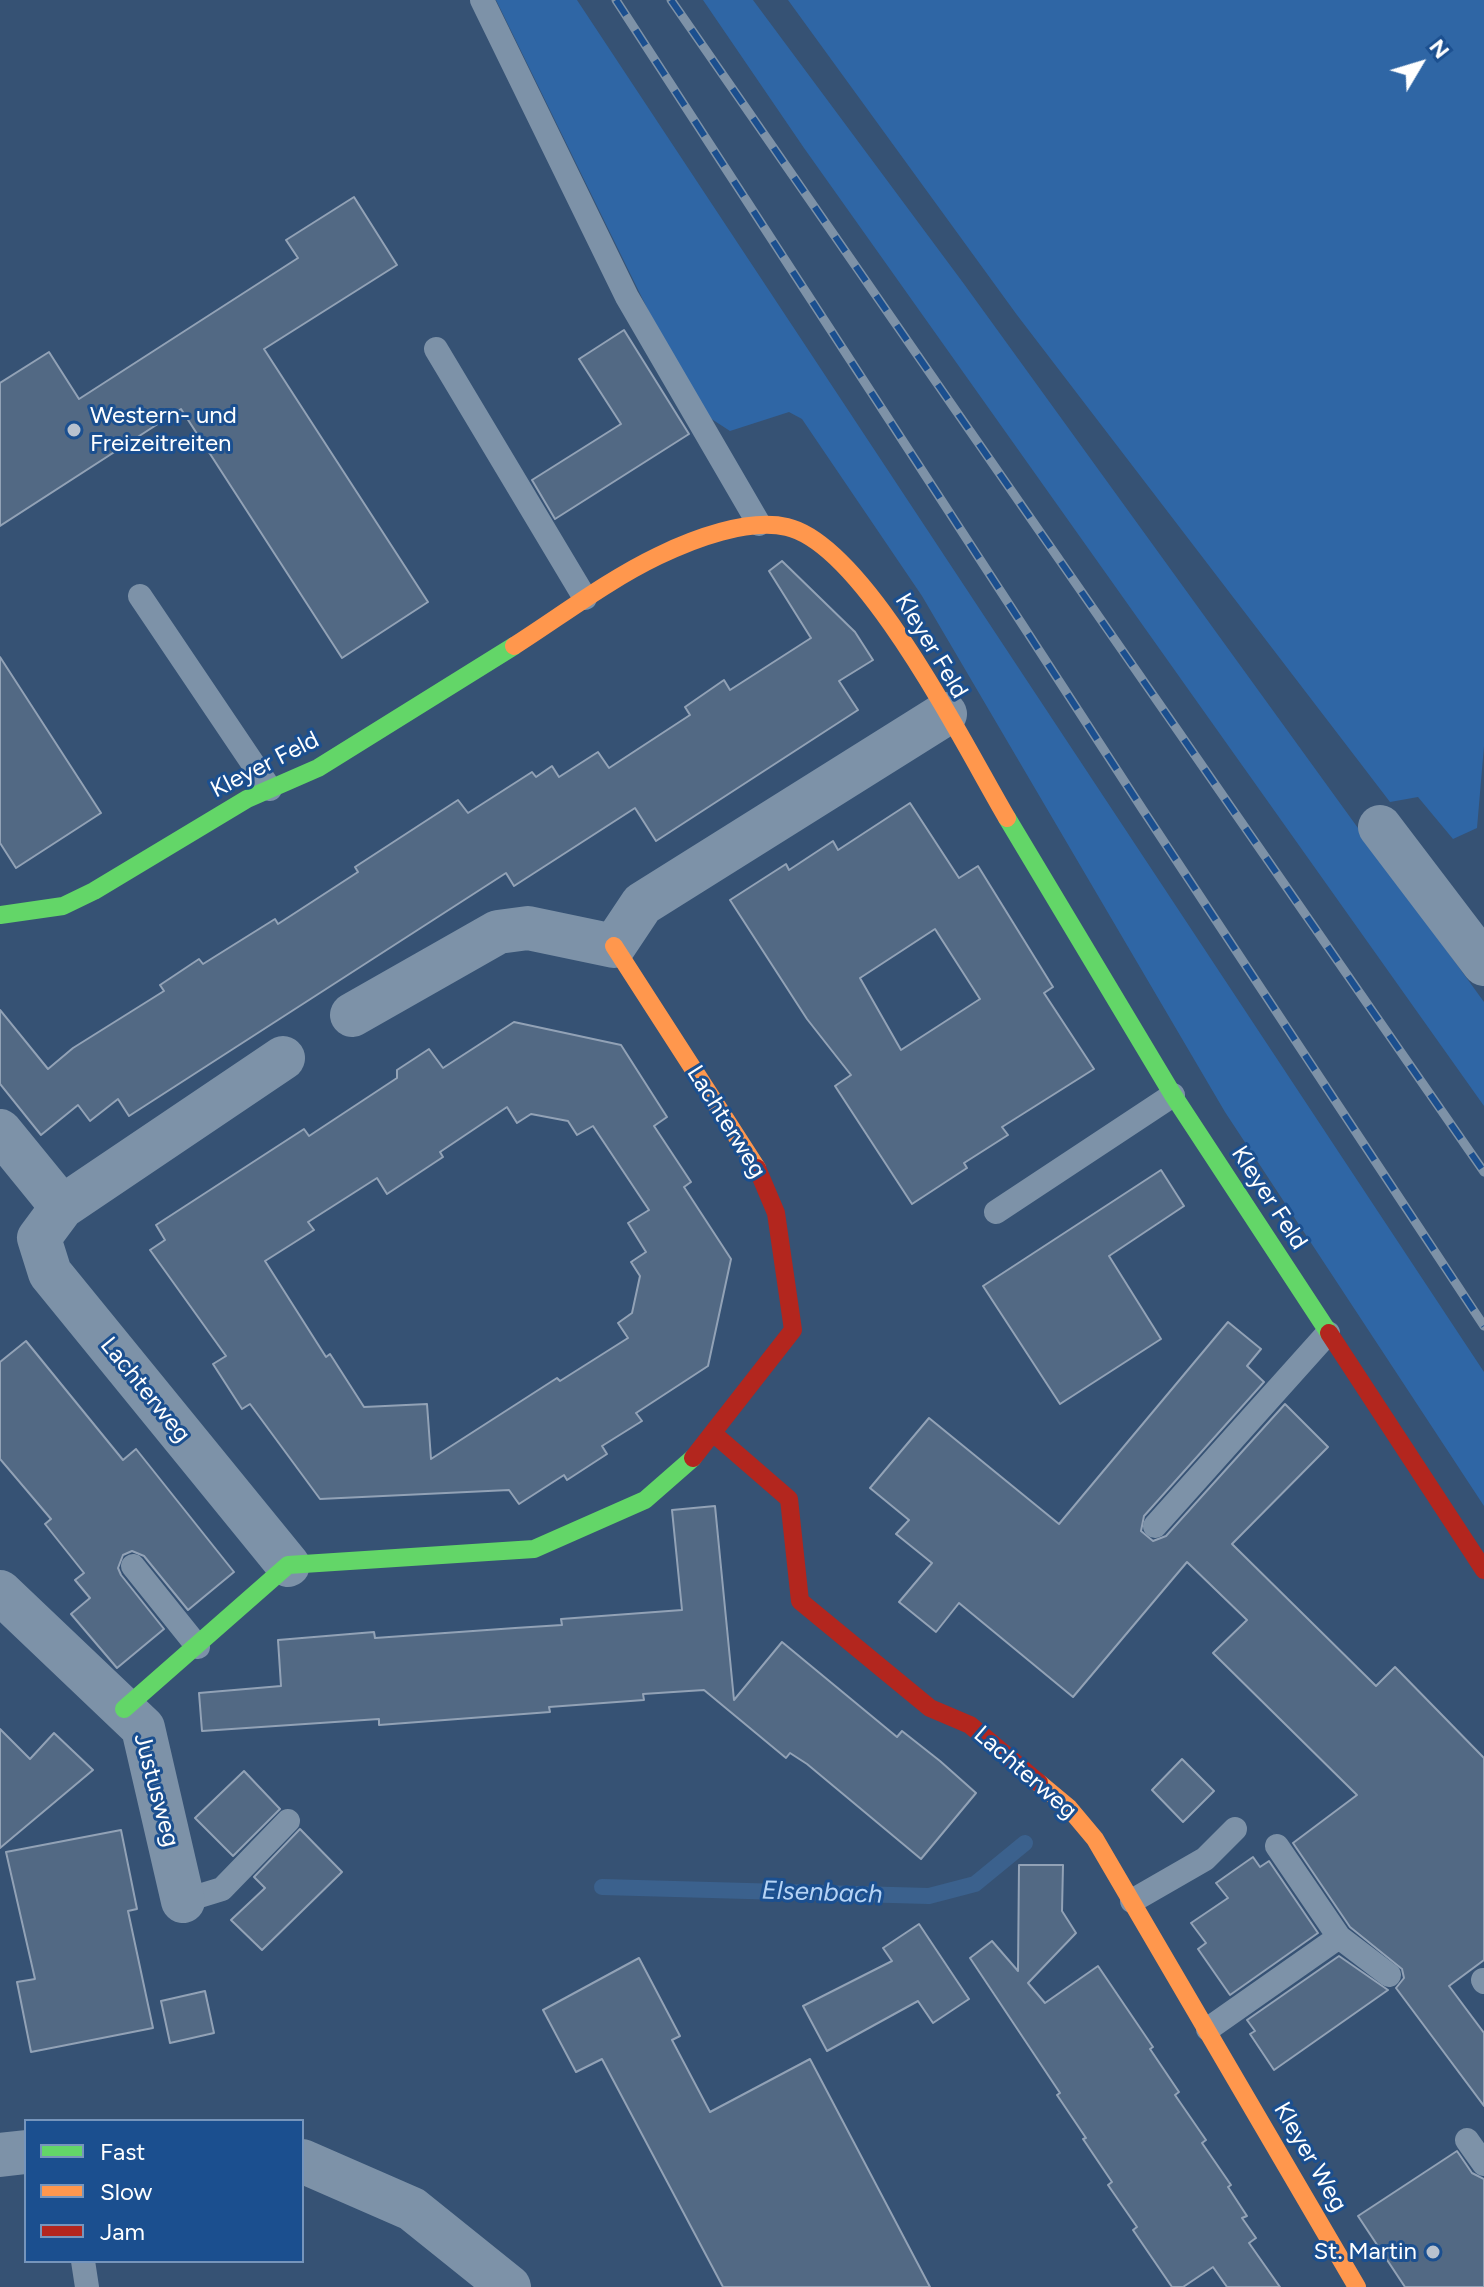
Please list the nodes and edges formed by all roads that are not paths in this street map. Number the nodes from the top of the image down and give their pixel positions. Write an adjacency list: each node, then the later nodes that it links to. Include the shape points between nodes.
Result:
1 (482, 0): 3 (lane, via 627,297)
2 (436, 349): 5 (lane)
3 (759, 524): 5 (street, Kleyer Feld, via 714,534 658,556); 6 (street, Kleyer Feld, via 797,528 833,548 855,571)
4 (140, 596): 7 (lane)
5 (585, 598): 7 (street, Kleyer Feld, via 318,768)
6 (945, 714): 10 (street, via 642,904); 14 (street, Kleyer Feld)
7 (270, 789): 9 (street, Kleyer Feld, via 63,906)
8 (1380, 827): 11 (street)
9 (0, 915)
10 (614, 946): 12 (street, via 528,928 498,932); 19 (street, Lachterweg, via 760,1173 776,1213 793,1330)
11 (1484, 964)
12 (352, 1015)
13 (283, 1058): 16 (street, Lachterweg)
14 (1173, 1095): 17 (lane); 18 (street, Kleyer Feld)
15 (0, 1131): 16 (street)
16 (62, 1207): 21 (street, Lachterweg, via 39,1238 50,1273)
17 (996, 1212)
18 (1328, 1333): 20 (lane); 23 (street, Kleyer Feld)
19 (714, 1434): 21 (street, Lachterweg, via 686,1467 645,1500 534,1549); 31 (street, Lachterweg, via 789,1499 800,1601 930,1708 970,1725 1069,1808 1095,1839)
20 (1155, 1526)
21 (288, 1565): 25 (street)
22 (133, 1566): 25 (lane)
23 (1484, 1570)
24 (0, 1592): 26 (street, Justusweg)
25 (198, 1647): 26 (street)
26 (124, 1709): 30 (street, Justusweg, via 143,1728)
27 (288, 1821): 30 (lane, via 222,1889)
28 (1235, 1829): 31 (lane, via 1205,1859)
29 (1277, 1846): 32 (lane)
30 (183, 1901)
31 (1132, 1901): 34 (street, Lachterweg)
32 (1339, 1937): 33 (lane); 34 (lane)
33 (1389, 1975)
34 (1208, 2029): 35 (street, Lachterweg)
35 (1245, 2092): 44 (street, Kleyer Weg)
36 (1467, 2140): 40 (lane)
37 (24, 2152): 38 (street)
38 (0, 2155)
39 (304, 2162): 43 (street, via 412,2209)
40 (1484, 2164)
41 (83, 2263): 42 (lane)
42 (87, 2287)
43 (509, 2287)
44 (1357, 2287)

